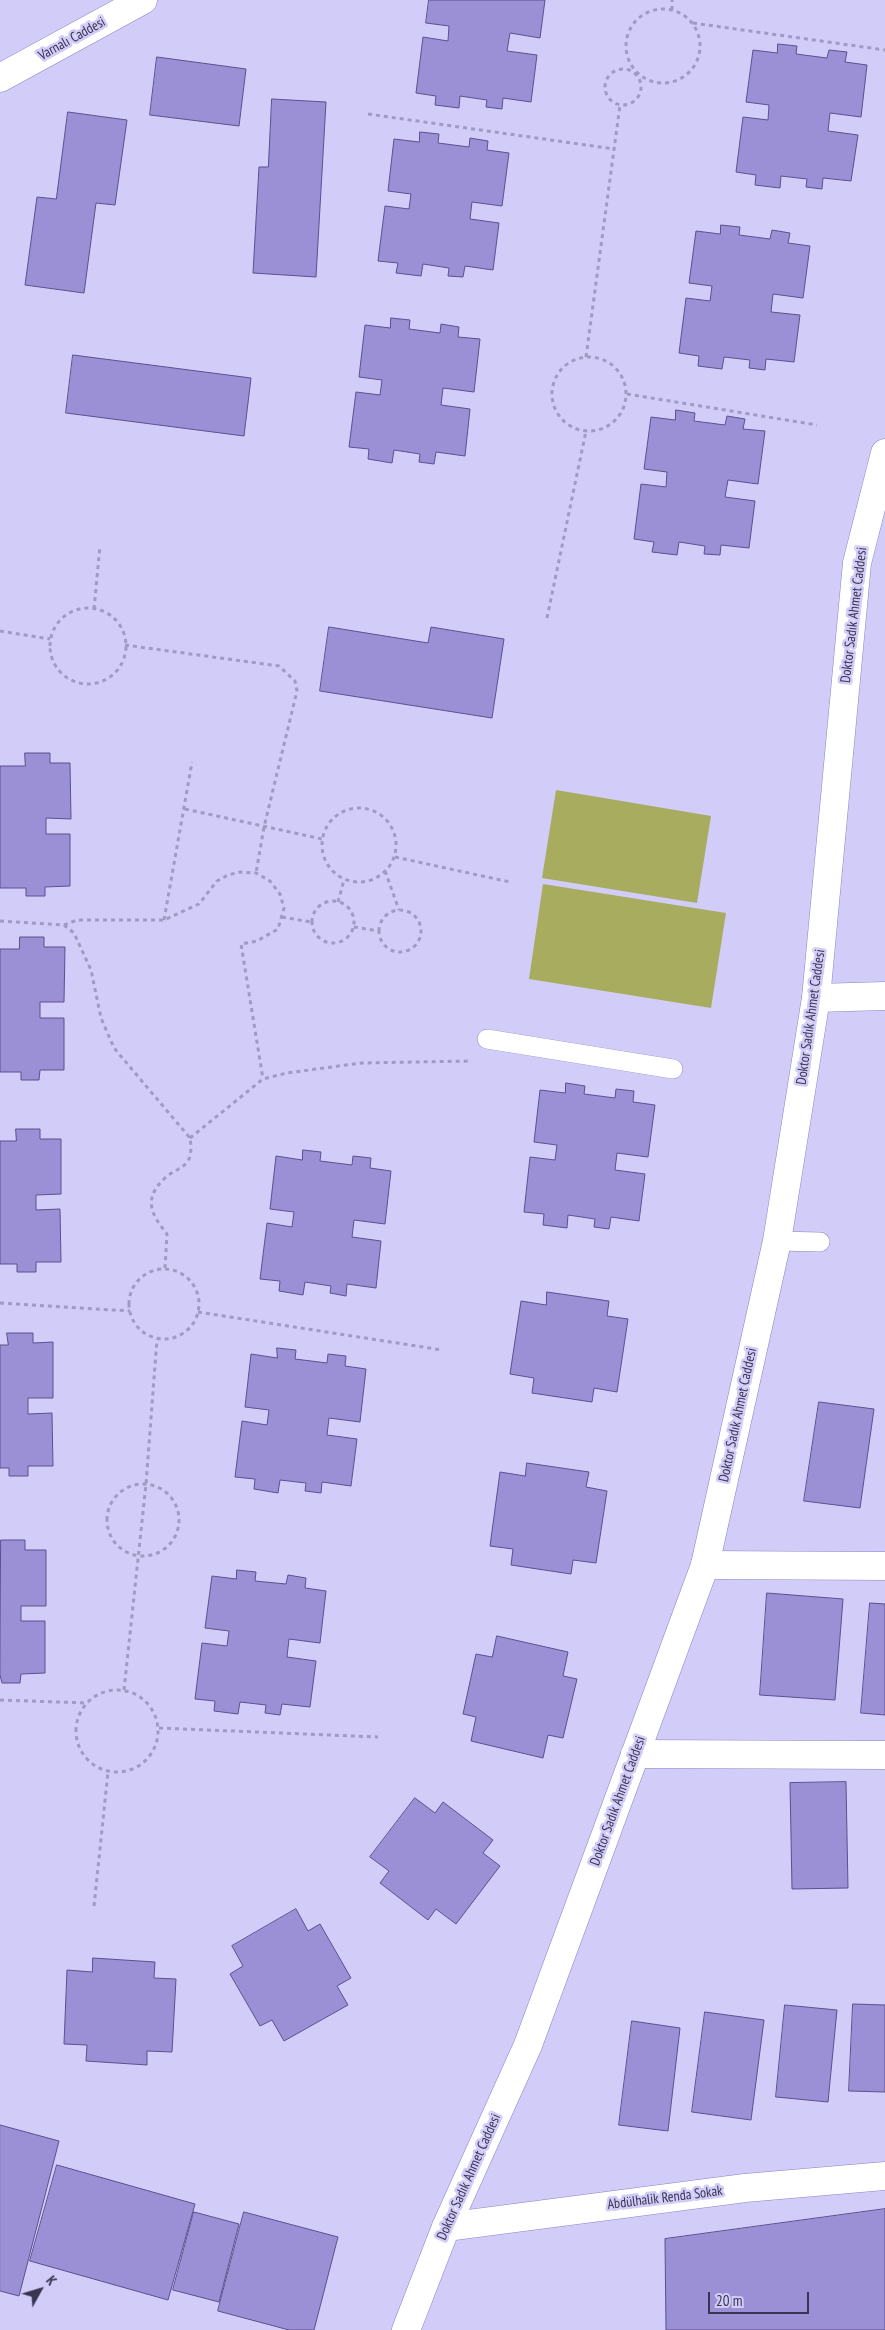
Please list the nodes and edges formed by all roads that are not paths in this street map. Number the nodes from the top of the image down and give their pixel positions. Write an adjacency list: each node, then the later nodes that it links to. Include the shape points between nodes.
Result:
1 (143, 0): 2 (street, Varnalı Caddesi)
2 (0, 78)
3 (885, 453): 5 (street, Doktor Sadık Ahmet Caddesi, via 857,563)
4 (885, 996): 5 (street)
5 (816, 998): 8 (street, Doktor Sadık Ahmet Caddesi)
6 (487, 1039): 7 (lane)
7 (673, 1069)
8 (777, 1241): 9 (lane); 10 (street, Doktor Sadık Ahmet Caddesi)
9 (820, 1242)
10 (705, 1565): 11 (street); 12 (street, Doktor Sadık Ahmet Caddesi)
11 (885, 1566)
12 (635, 1754): 13 (street); 15 (street, Doktor Sadık Ahmet Caddesi, via 528,2045)
13 (885, 1755)
14 (885, 2176): 15 (street, Abdülhalik Renda Sokak, via 735,2189)
15 (446, 2227): 16 (street, Doktor Sadık Ahmet Caddesi)
16 (406, 2330)

